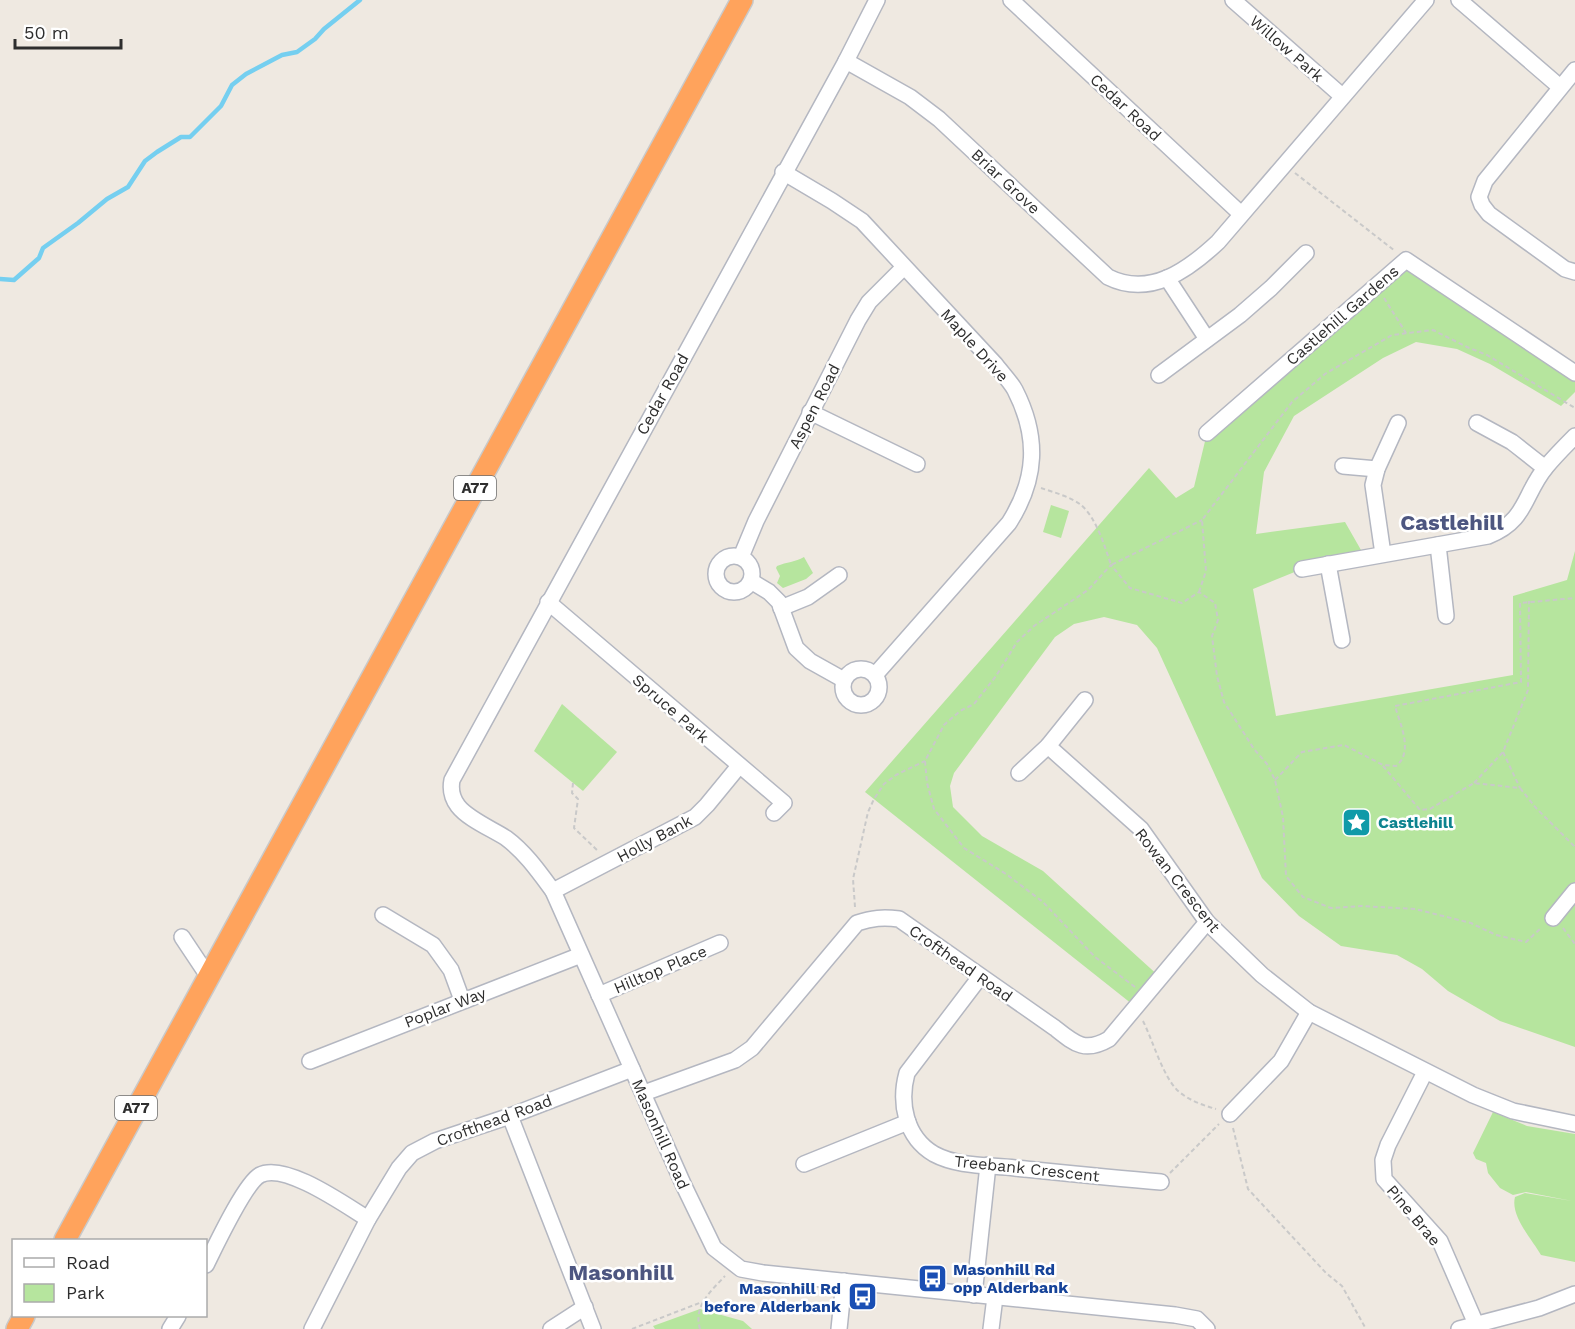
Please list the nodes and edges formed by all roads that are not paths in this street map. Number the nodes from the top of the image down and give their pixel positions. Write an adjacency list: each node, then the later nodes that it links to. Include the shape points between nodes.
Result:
1 (742, 0): 56 (highway, A77)
2 (877, 0): 7 (street, Cedar Road)
3 (1011, 0): 12 (street, Cedar Road)
4 (1426, 0): 10 (street, Briar Grove)
5 (1459, 0): 9 (street)
6 (1239, 2): 10 (street, Willow Park)
7 (846, 61): 11 (street, Cedar Road); 16 (street, Briar Grove, via 939,119 1108,277 1122,284 1137,285)
8 (1575, 70): 9 (street)
9 (1560, 87): 15 (street, via 1485,181 1479,197 1489,214 1565,269)
10 (1342, 96): 12 (street, Briar Grove)
11 (783, 172): 14 (street, Maple Drive, via 862,221); 36 (street, Cedar Road)
12 (1240, 214): 16 (street, Briar Grove, via 1203,256)
13 (1306, 253): 17 (street, via 1240,315)
14 (904, 267): 20 (street, Aspen Road, via 869,302); 40 (street, Maple Drive, via 1014,388 1030,433 1033,457 1021,503 1009,523)
15 (1575, 272)
16 (1167, 278): 17 (street)
17 (1207, 339): 19 (street)
18 (1575, 373): 23 (street, Castlehill Gardens, via 1406,260)
19 (1159, 375)
20 (810, 412): 25 (street); 31 (street, Aspen Road)
21 (1398, 423): 28 (street)
22 (1477, 423): 27 (street, via 1512,442)
23 (1207, 433)
24 (1575, 436): 27 (street)
25 (917, 464)
26 (1342, 466): 28 (street)
27 (1545, 468): 29 (street, via 1516,519 1504,530)
28 (1377, 469): 30 (street, via 1373,485)
29 (1438, 545): 30 (street); 38 (street)
30 (1383, 554): 32 (street)
31 (741, 557): 35 (street, via 751,567); 35 (street, via 729,556 719,563 717,581 726,590 738,592)
32 (1328, 564): 33 (street); 39 (street)
33 (1302, 569)
34 (839, 576): 37 (street, via 808,597)
35 (751, 581): 37 (street, via 769,592)
36 (548, 602): 44 (street, Spruce Park); 46 (street, Cedar Road)
37 (781, 608): 41 (street, via 796,648 810,661)
38 (1446, 616)
39 (1342, 640)
40 (875, 675): 41 (street, via 858,669); 41 (street, via 878,694 870,704 857,705 846,698)
41 (844, 680)
42 (1085, 700): 43 (street)
43 (1048, 746): 45 (street); 52 (street, Rowan Crescent, via 1141,829)
44 (739, 766): 47 (street, Spruce Park, via 784,803); 48 (street, Holly Bank, via 695,817)
45 (1020, 773)
46 (450, 789): 48 (street, Masonhill Road, via 460,809 507,839 528,858)
47 (774, 813)
48 (553, 891): 55 (street, Masonhill Road)
49 (1575, 891): 51 (street)
50 (383, 915): 59 (street, via 433,945 452,970)
51 (1553, 918)
52 (1207, 922): 57 (street, Crofthead Road, via 1142,1002 1109,1039 1098,1045 1084,1046 1071,1041); 60 (street, Rowan Crescent, via 1262,975)
53 (182, 937): 56 (street)
54 (720, 944): 58 (street, Hilltop Place)
55 (581, 955): 58 (street, Masonhill Road); 59 (street, Poplar Way)
56 (208, 976): 73 (highway, A77)
57 (980, 977): 64 (street, Crofthead Road, via 899,919 870,918 857,924 752,1048 735,1060); 67 (street, Treebank Crescent, via 907,1073 903,1106)
58 (599, 994): 62 (street, Masonhill Road)
59 (462, 1000): 61 (street, Poplar Way)
60 (1309, 1012): 63 (street, Rowan Crescent); 65 (street, via 1281,1061)
61 (310, 1061)
62 (632, 1069): 64 (street, Masonhill Road); 66 (street, Crofthead Road)
63 (1425, 1072): 68 (street, Rowan Crescent, via 1513,1111); 80 (street, Pine Brae, via 1388,1145 1383,1160 1384,1179 1440,1241)
64 (644, 1093): 75 (street, Masonhill Road, via 714,1248 741,1269)
65 (1230, 1114)
66 (510, 1116): 72 (street, Crofthead Road, via 435,1141 412,1153); 79 (street)
67 (908, 1122): 69 (street); 70 (street, Treebank Crescent, via 933,1153 965,1164)
68 (1575, 1124)
69 (804, 1164)
70 (988, 1165): 71 (street, Treebank Crescent); 77 (street)
71 (1161, 1182)
72 (368, 1219): 74 (street, via 293,1175 276,1171 260,1175 247,1188); 81 (street, Crofthead Road)
73 (66, 1239)
74 (207, 1263)
75 (844, 1281): 77 (street, Masonhill Road); 84 (street)
76 (1575, 1294): 80 (street)
77 (974, 1295): 78 (street, Masonhill Road)
78 (995, 1297): 85 (street); 86 (street, Masonhill Road, via 1175,1315 1197,1320)
79 (585, 1307): 82 (street); 83 (street)
80 (1476, 1324): 87 (street)
81 (312, 1329)
82 (551, 1329)
83 (593, 1329)
84 (839, 1329)
85 (991, 1329)
86 (1207, 1329)
87 (1459, 1329)

